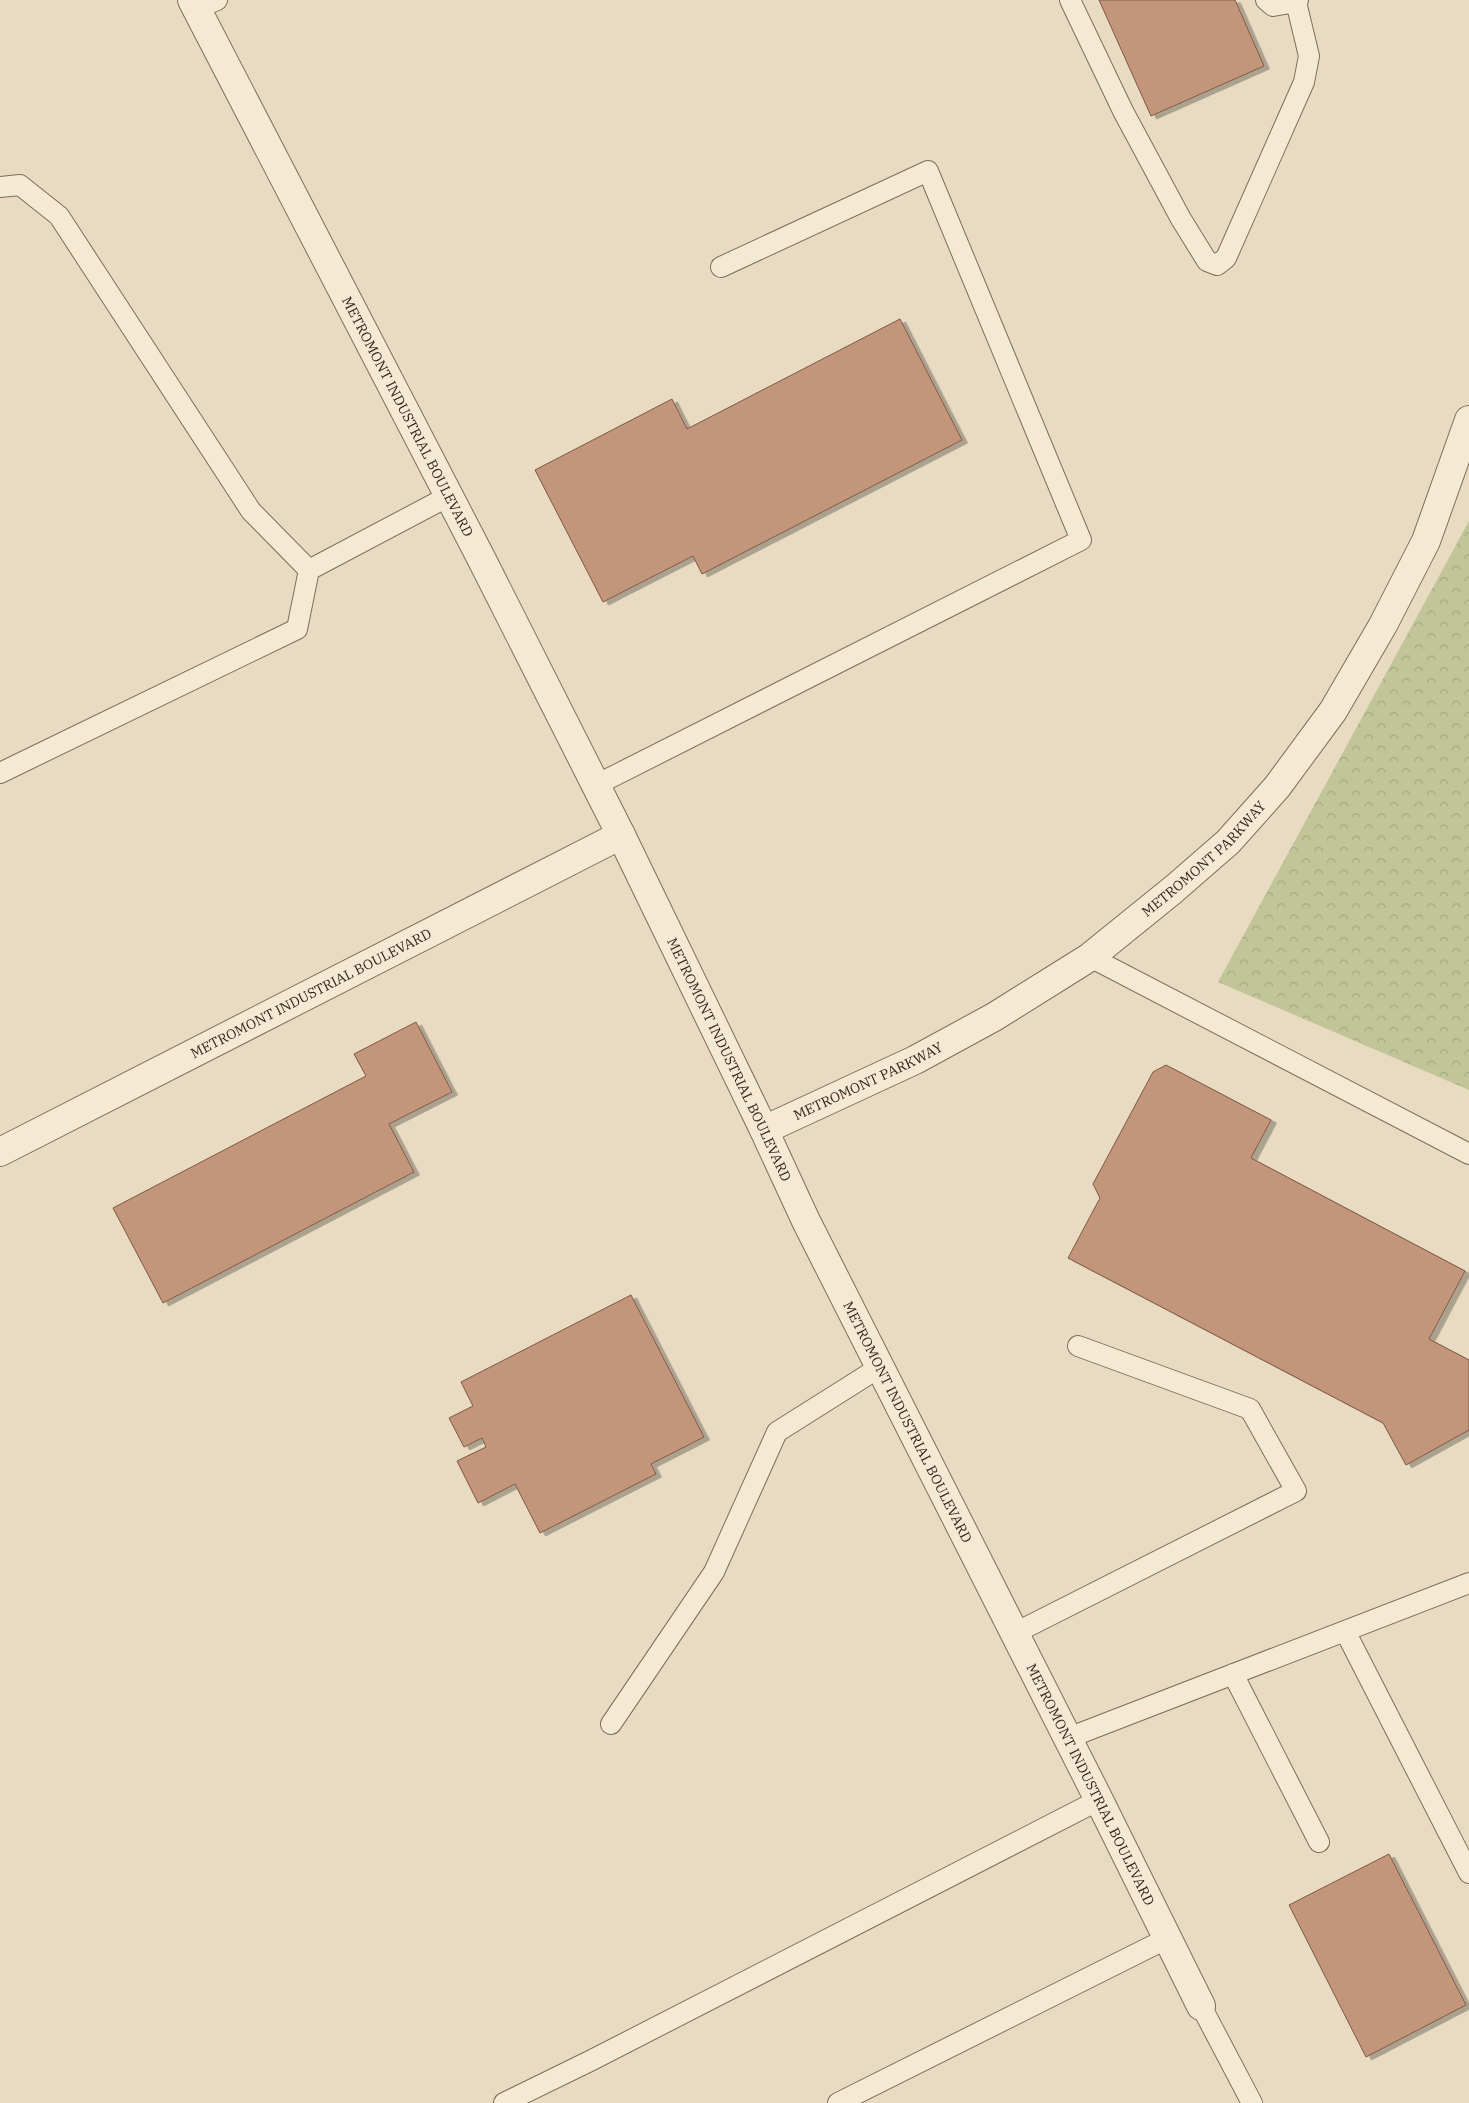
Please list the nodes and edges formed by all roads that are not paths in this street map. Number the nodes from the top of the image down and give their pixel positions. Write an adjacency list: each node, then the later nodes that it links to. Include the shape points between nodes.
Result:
1 (1070, 0): 3 (lane, via 1123,111 1181,219 1206,261 1218,266 1226,258 1304,82 1308,56)
2 (1266, 0): 3 (lane, via 1273,6)
3 (1297, 1)
4 (202, 3): 8 (street, METROMONT INDUSTRIAL BOULEVARD)
5 (0, 186): 9 (lane, via 20,185 60,216 251,511)
6 (721, 267): 11 (lane, via 928,171 1081,540)
7 (1469, 420): 13 (street, METROMONT PARKWAY, via 1426,542 1384,625 1332,711 1277,786 1228,842)
8 (449, 496): 9 (lane); 11 (street, METROMONT INDUSTRIAL BOULEVARD)
9 (309, 570): 10 (lane, via 297,629)
10 (0, 773)
11 (596, 785): 12 (street, METROMONT INDUSTRIAL BOULEVARD)
12 (622, 835): 14 (street, METROMONT INDUSTRIAL BOULEVARD); 15 (street, METROMONT INDUSTRIAL BOULEVARD)
13 (1090, 957): 14 (street, METROMONT PARKWAY, via 994,1017 914,1060); 16 (lane)
14 (764, 1130): 18 (street, METROMONT INDUSTRIAL BOULEVARD)
15 (0, 1152)
16 (1469, 1154)
17 (1078, 1346): 21 (lane, via 1250,1409 1296,1491)
18 (880, 1367): 21 (street, METROMONT INDUSTRIAL BOULEVARD); 23 (lane, via 778,1432 714,1572)
19 (1469, 1583): 20 (lane)
20 (1345, 1631): 22 (lane); 27 (lane)
21 (1015, 1633): 24 (street, METROMONT INDUSTRIAL BOULEVARD)
22 (1233, 1674): 24 (lane); 26 (lane)
23 (611, 1724)
24 (1068, 1738): 25 (street, METROMONT INDUSTRIAL BOULEVARD)
25 (1099, 1800): 28 (street, METROMONT INDUSTRIAL BOULEVARD); 30 (lane)
26 (1319, 1842)
27 (1469, 1873)
28 (1168, 1938): 29 (street, METROMONT INDUSTRIAL BOULEVARD); 31 (lane)
29 (1201, 2006): 32 (lane)
30 (504, 2103)
31 (838, 2103)
32 (1252, 2103)

